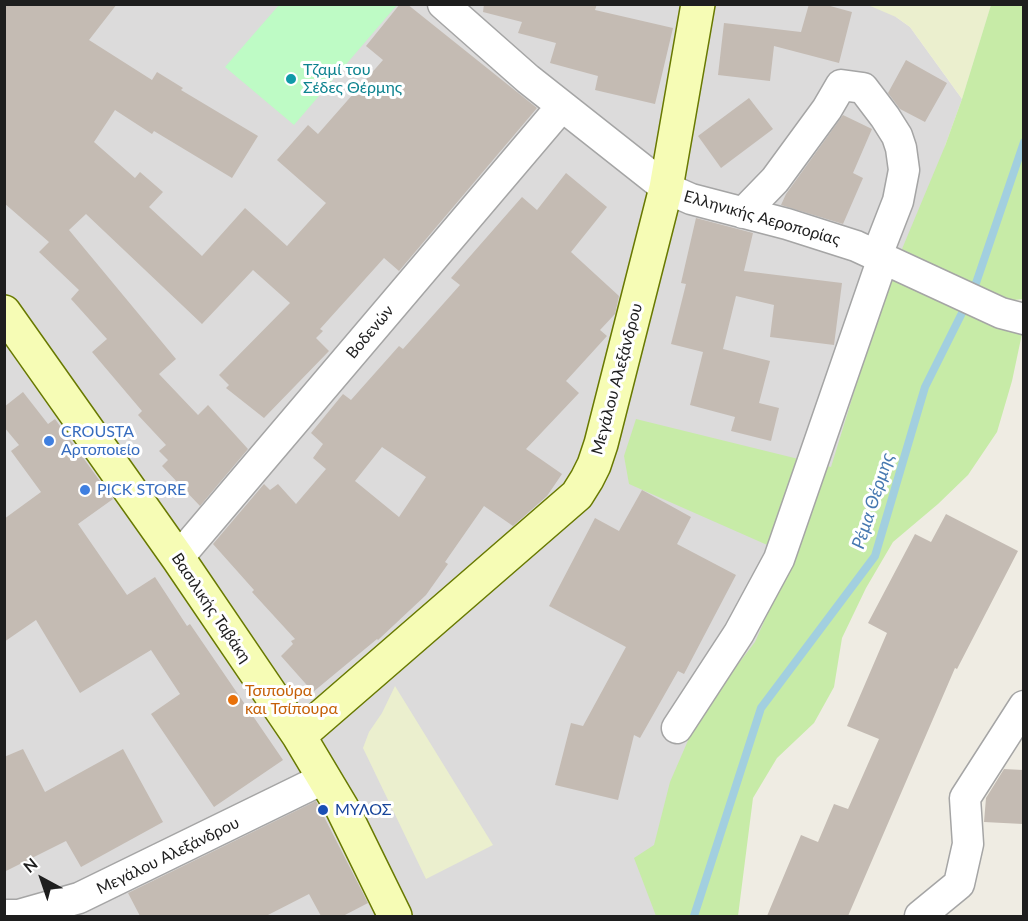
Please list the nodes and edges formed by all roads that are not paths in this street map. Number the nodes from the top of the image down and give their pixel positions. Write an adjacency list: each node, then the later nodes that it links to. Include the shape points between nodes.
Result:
1 (443, 4): 3 (street, Ελληνικής Αεροπορίας)
2 (693, 5): 4 (street, Μεγάλου Αλεξάνδρου)
3 (562, 106): 4 (street, Ελληνικής Αεροπορίας); 9 (street, Βοδενών)
4 (666, 188): 5 (street, Ελληνικής Αεροπορίας); 12 (street, Μεγάλου Αλεξάνδρου, via 601,444 578,495)
5 (743, 213): 6 (street, Ελληνικής Αεροπορίας, via 836,239); 6 (street, via 775,180 841,85 862,88 893,128 904,170)
6 (880, 256): 8 (street, Ελληνικής Αεροπορίας); 11 (street, via 779,559 739,633)
7 (4, 312): 9 (street, Βασιλικής Ταβάκη)
8 (1012, 316)
9 (178, 558): 12 (street, Βασιλικής Ταβάκη)
10 (1023, 706): 16 (street, via 965,798 968,844 959,884)
11 (677, 728)
12 (299, 736): 13 (street, Βασιλικής Ταβάκη)
13 (325, 778): 14 (street, Μεγάλου Αλεξάνδρου, via 79,898 19,915); 15 (street, Βασιλικής Ταβάκη)
14 (4, 915)
15 (395, 916)
16 (920, 916)

